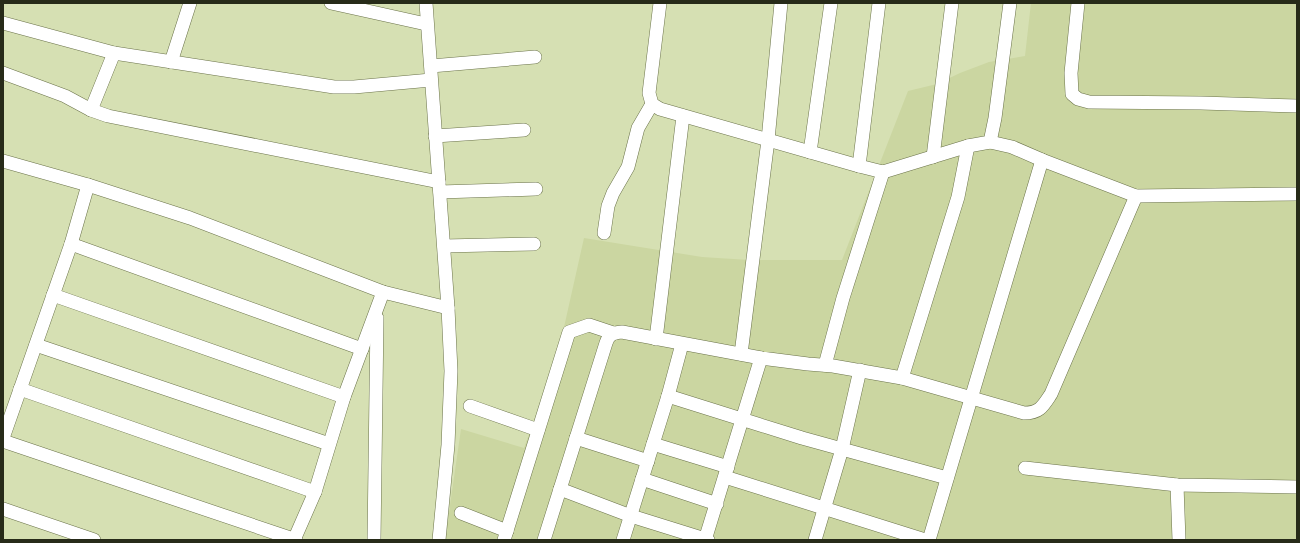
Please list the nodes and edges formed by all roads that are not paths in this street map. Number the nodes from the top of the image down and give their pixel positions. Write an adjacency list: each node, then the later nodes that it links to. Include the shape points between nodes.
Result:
1 (190, 3): 16 (street)
2 (331, 3): 11 (street)
3 (426, 3): 13 (street)
4 (660, 3): 20 (street, via 649,92)
5 (781, 3): 26 (street)
6 (831, 3): 29 (street)
7 (879, 3): 33 (street)
8 (952, 3): 30 (street)
9 (1010, 3): 27 (street)
10 (1078, 3): 21 (street, via 1071,73 1072,94 1078,99 1090,102)
11 (363, 6): 13 (street)
12 (3, 23): 14 (street)
13 (426, 24): 17 (street)
14 (114, 53): 16 (street); 22 (street)
15 (535, 57): 17 (street)
16 (171, 62): 19 (street, via 334,87)
17 (431, 66): 19 (street)
18 (3, 73): 22 (street, via 65,96)
19 (431, 80): 25 (street)
20 (652, 104): 23 (street); 40 (street, via 638,128 628,167 613,192)
21 (1297, 106)
22 (91, 110): 36 (street, via 108,116)
23 (683, 116): 26 (street); 49 (street)
24 (524, 130): 25 (street)
25 (436, 136): 36 (street)
26 (768, 140): 29 (street); 53 (street)
27 (990, 142): 28 (street); 31 (street, via 1012,147)
28 (968, 146): 30 (street); 57 (street, via 958,197)
29 (810, 152): 33 (street)
30 (933, 157): 34 (street)
31 (1042, 160): 39 (street); 61 (street)
32 (3, 161): 35 (street)
33 (859, 166): 34 (street)
34 (883, 172): 55 (street, via 843,298)
35 (88, 185): 41 (street); 44 (street, via 190,218)
36 (439, 187): 37 (street); 43 (street)
37 (536, 189)
38 (1297, 194): 39 (street)
39 (1136, 196): 61 (street, via 1051,394 1041,409 1024,413)
40 (604, 232)
41 (71, 244): 45 (street); 52 (street)
42 (534, 244): 43 (street)
43 (444, 246): 46 (street)
44 (383, 292): 46 (street); 47 (street)
45 (53, 295): 51 (street); 60 (street)
46 (448, 308): 89 (street, via 451,371 448,445)
47 (377, 309): 52 (street); 88 (street)
48 (613, 333): 49 (street, via 622,332); 64 (street, via 589,325 569,332); 65 (street, via 606,343)
49 (656, 339): 50 (street)
50 (682, 344): 53 (street); 59 (street)
51 (36, 345): 58 (street); 67 (street)
52 (362, 349): 60 (street)
53 (741, 354): 54 (street)
54 (762, 358): 55 (street); 63 (street)
55 (825, 365): 56 (street)
56 (860, 370): 57 (street); 69 (street)
57 (902, 378): 61 (street)
58 (20, 389): 66 (street); 78 (street)
59 (668, 396): 63 (street); 68 (street)
60 (344, 397): 67 (street)
61 (970, 398): 73 (street)
62 (470, 406): 64 (street)
63 (743, 420): 69 (street); 72 (street)
64 (538, 430): 84 (street)
65 (576, 438): 70 (street); 77 (street)
66 (3, 440): 87 (street)
67 (329, 444): 78 (street)
68 (653, 444): 70 (street); 72 (street)
69 (842, 449): 73 (street); 81 (street)
70 (648, 461): 74 (street)
71 (1026, 468): 75 (street)
72 (727, 472): 79 (street); 81 (street)
73 (947, 478): 94 (street)
74 (642, 479): 79 (street); 83 (street)
75 (1177, 485): 76 (street); 95 (street)
76 (1297, 487)
77 (560, 490): 83 (street); 90 (street)
78 (315, 492): 87 (street)
79 (717, 504): 91 (street)
80 (3, 509): 86 (street)
81 (825, 509): 92 (street); 93 (street)
82 (461, 513): 84 (street)
83 (631, 516): 85 (street); 91 (street)
84 (505, 536)
85 (625, 539)
86 (94, 540)
87 (295, 540)
88 (374, 540)
89 (439, 540)
90 (544, 540)
91 (707, 540)
92 (815, 540)
93 (925, 540)
94 (929, 540)
95 (1180, 540)

